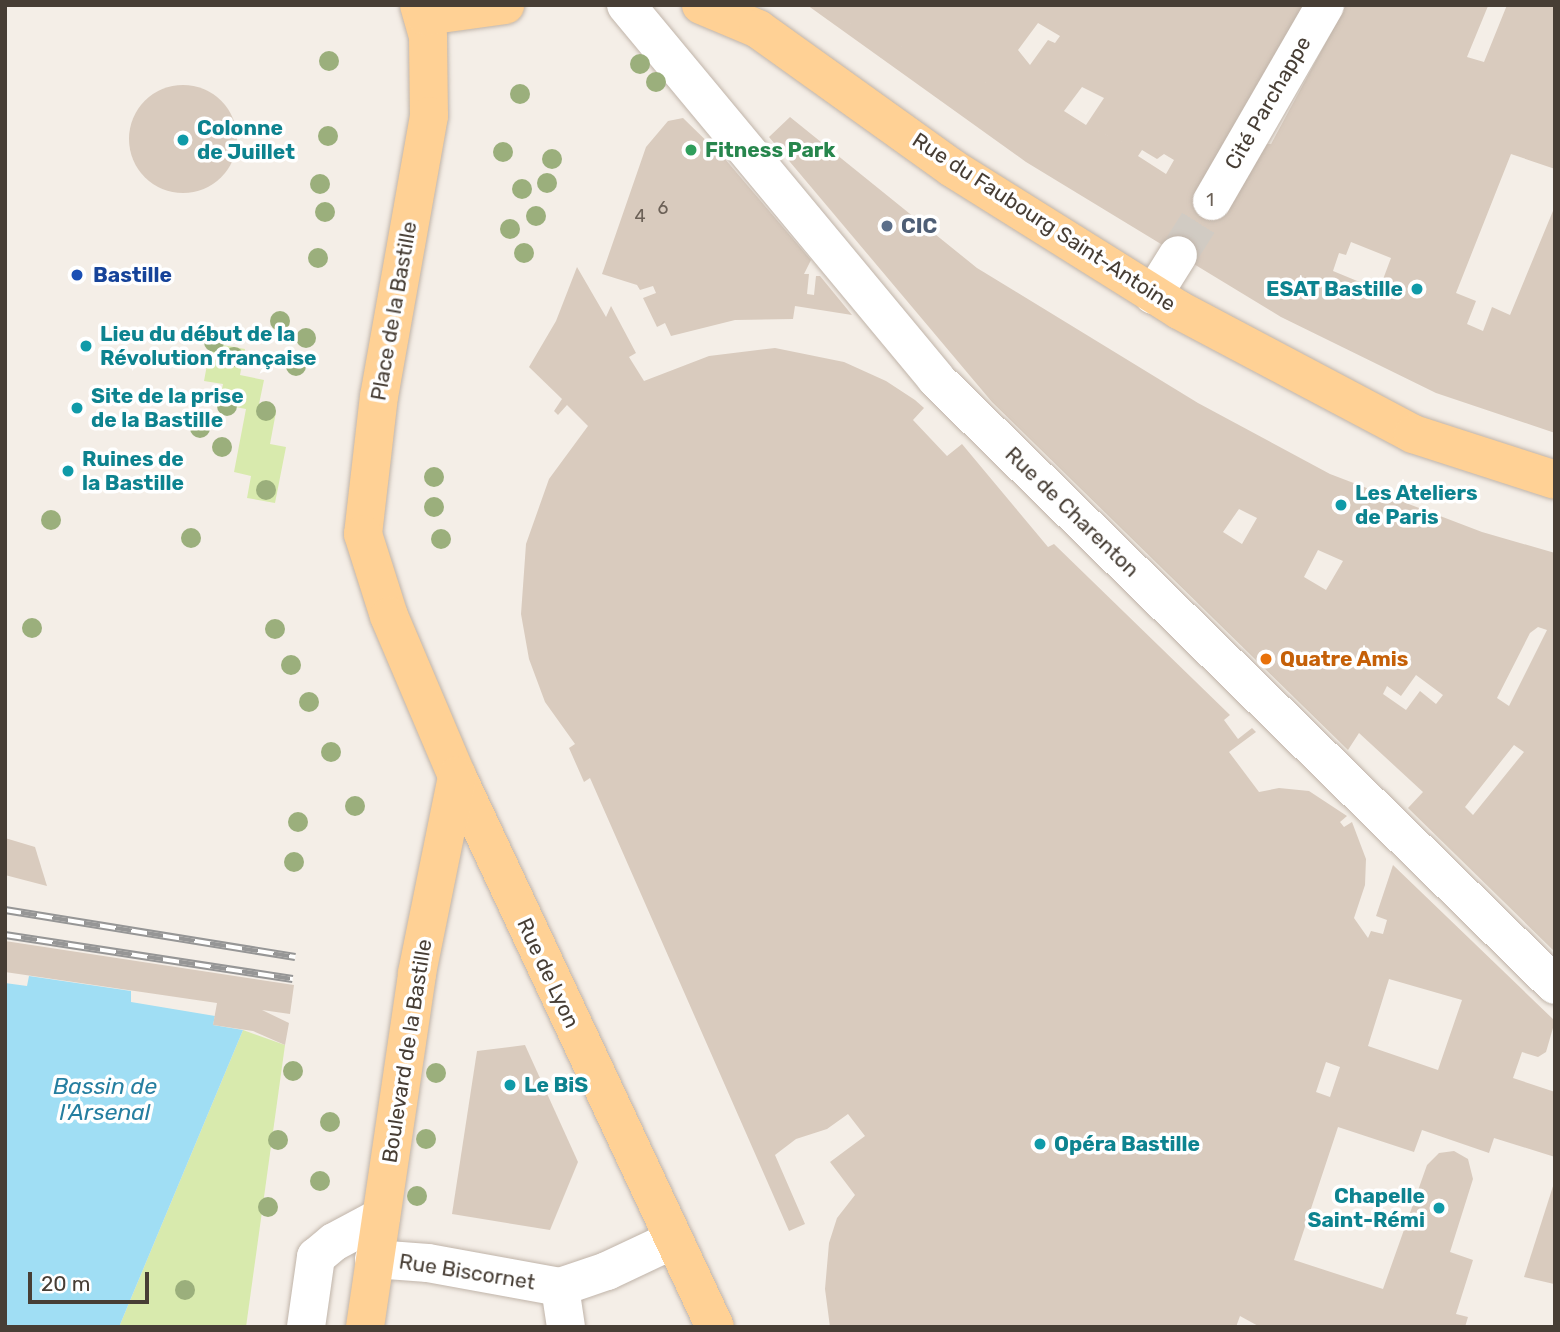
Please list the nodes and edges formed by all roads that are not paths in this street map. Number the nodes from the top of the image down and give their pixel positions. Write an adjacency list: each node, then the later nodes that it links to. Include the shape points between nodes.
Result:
1 (505, 5): 5 (main road)
2 (626, 5): 12 (street, Rue de Charenton, via 936,379)
3 (701, 5): 8 (main road, Rue du Faubourg Saint-Antoine, via 758,29 952,168)
4 (1325, 5): 6 (street, Cité Parchappe)
5 (422, 11): 10 (main road, Place de la Bastille, via 430,65 429,116 366,484 363,534)
6 (1212, 201)
7 (1178, 254): 8 (street)
8 (1153, 295): 9 (main road, Rue du Faubourg Saint-Antoine, via 1413,434)
9 (1555, 480)
10 (389, 616): 11 (main road, Rue de Lyon)
11 (457, 776): 13 (main road, Boulevard de la Bastille, via 417,973); 14 (main road, Rue de Lyon)
12 (1555, 985)
13 (381, 1217): 15 (main road, Boulevard de la Bastille); 17 (street, via 334,1242 317,1257)
14 (673, 1240): 16 (street, Rue Biscornet); 20 (main road, Rue de Lyon)
15 (374, 1259): 16 (street, Rue Biscornet, via 428,1263); 18 (main road, Boulevard de la Bastille)
16 (560, 1287): 19 (street, Rue Biscornet)
17 (306, 1327)
18 (365, 1327)
19 (566, 1327)
20 (715, 1327)

